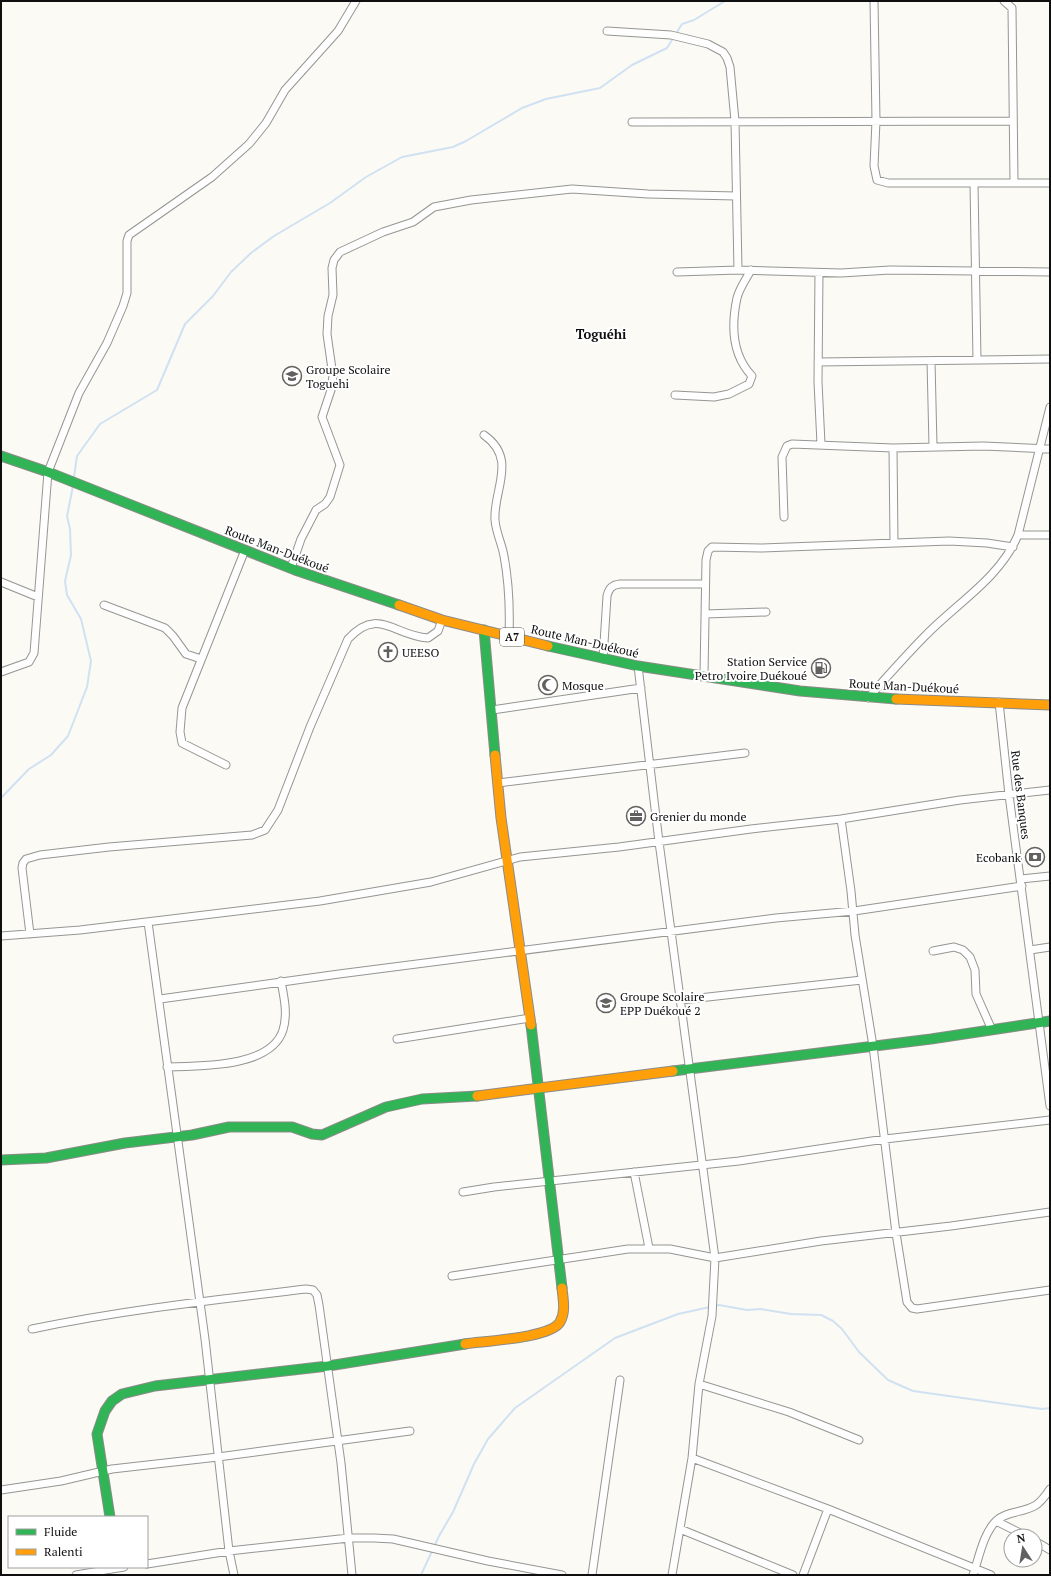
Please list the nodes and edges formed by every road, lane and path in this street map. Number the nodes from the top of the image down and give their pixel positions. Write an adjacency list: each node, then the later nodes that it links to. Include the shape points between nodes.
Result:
1 (356, 1): 32 (street, via 338,31 285,90 266,123 249,144 209,179 130,233 127,241 125,302 118,321 79,393)
2 (874, 1): 6 (street)
3 (1004, 1): 7 (street, via 1012,8)
4 (607, 31): 5 (street, via 671,35 702,42 723,52 730,67)
5 (735, 121): 6 (street); 8 (street); 12 (street)
6 (876, 121): 7 (street); 11 (street, via 874,166 877,180 888,183)
7 (1013, 121): 9 (street)
8 (632, 122)
9 (1014, 182): 10 (street); 11 (street)
10 (1050, 182)
11 (974, 184): 15 (street)
12 (736, 196): 13 (street); 39 (street, via 572,189 471,200 434,207 413,222 383,232 340,252 332,268 333,294 327,325 333,376 322,417 340,465 330,497 316,510 301,539)
13 (738, 270): 14 (street); 16 (street)
14 (751, 270): 18 (street); 23 (street, via 737,297 734,321 735,348 743,367 752,376 749,384 729,394 714,397)
15 (975, 271): 17 (street); 18 (street, via 890,270); 20 (street)
16 (677, 272)
17 (1050, 272)
18 (819, 273): 22 (street)
19 (1050, 359): 20 (street)
20 (977, 360): 21 (street)
21 (932, 361): 22 (street); 27 (street)
22 (818, 362): 26 (street)
23 (675, 395)
24 (1050, 407): 29 (street)
25 (484, 435): 48 (street, via 492,440 498,449 503,476 495,521 506,568 510,608)
26 (821, 444): 28 (street); 33 (street, via 792,444 784,450)
27 (934, 446): 28 (street); 29 (street)
28 (894, 448): 36 (street)
29 (1041, 449): 30 (street); 34 (street)
30 (1050, 449)
31 (1, 456): 32 (street, Route Man-Duékoué / A7)
32 (48, 472): 38 (street, Route Man-Duékoué / A7); 42 (street)
33 (784, 517)
34 (1018, 535): 35 (street); 37 (street)
35 (1050, 535)
36 (894, 543): 37 (street, via 971,542); 41 (street, via 761,548 712,547 707,554)
37 (1013, 547): 55 (street, via 985,582 926,634)
38 (245, 550): 39 (street, Route Man-Duékoué / A7); 49 (street)
39 (291, 568): 46 (street, Route Man-Duékoué / A7)
40 (1, 582): 42 (street)
41 (705, 584): 45 (street); 50 (street, via 613,586 607,596)
42 (38, 597): 52 (street, via 36,642 32,658 22,666)
43 (104, 605): 49 (street, via 165,628 186,654)
44 (766, 612): 45 (street)
45 (705, 614): 53 (street)
46 (442, 620): 47 (street, Route Man-Duékoué / A7); 73 (street, via 438,631 428,638 372,623 356,630 348,639 278,810 265,830 244,836 109,847 26,858 22,868)
47 (484, 630): 48 (street, Route Man-Duékoué / A7); 58 (street)
48 (509, 636): 50 (street, Route Man-Duékoué / A7)
49 (201, 659): 60 (street, via 182,708 182,743)
50 (603, 659): 51 (street, Route Man-Duékoué / A7)
51 (638, 666): 53 (street, Route Man-Duékoué / A7); 54 (street)
52 (1, 672)
53 (704, 675): 55 (street, Route Man-Duékoué / A7, via 800,691)
54 (641, 688): 58 (street); 61 (street)
55 (868, 698): 56 (street, Route Man-Duékoué / A7)
56 (999, 702): 57 (street, Route Man-Duékoué / A7); 64 (street, Rue des Banques)
57 (1050, 705)
58 (492, 710): 62 (street)
59 (745, 753): 61 (street)
60 (226, 765)
61 (650, 766): 62 (street); 66 (street)
62 (498, 783): 67 (street)
63 (1050, 790): 64 (street)
64 (1009, 795): 65 (street); 69 (street, Rue des Banques)
65 (841, 819): 66 (street); 70 (street)
66 (659, 842): 67 (street); 72 (street)
67 (506, 860): 71 (street, via 430,882 394,889 320,901); 78 (street)
68 (1050, 876): 69 (street)
69 (1022, 883): 70 (street); 77 (street, Rue des Banques)
70 (854, 911): 72 (street); 79 (street)
71 (148, 922): 73 (street); 81 (street)
72 (671, 932): 78 (street); 82 (street)
73 (30, 934): 74 (street)
74 (1, 936)
75 (1050, 948): 77 (street)
76 (933, 950): 86 (street, via 954,947 963,950 970,957 975,970 976,994)
77 (1030, 950): 85 (street, Rue des Banques)
78 (520, 952): 80 (street); 83 (street)
79 (862, 980): 82 (street); 88 (street)
80 (281, 982): 81 (street); 89 (street, via 285,999 285,1021 279,1038 272,1047 254,1057 240,1060)
81 (160, 999): 89 (street)
82 (681, 1000): 90 (street)
83 (530, 1018): 87 (street); 91 (street)
84 (1050, 1021): 85 (street)
85 (1040, 1022): 86 (street); 92 (street, Rue des Banques)
86 (992, 1030): 88 (street)
87 (397, 1039)
88 (873, 1046): 90 (street); 95 (street)
89 (168, 1067): 94 (street)
90 (690, 1068): 91 (street); 97 (street)
91 (538, 1087): 94 (street, via 404,1102 386,1107 322,1135 292,1127 229,1127); 99 (street)
92 (1050, 1106)
93 (1050, 1120): 95 (street)
94 (177, 1138): 96 (street, via 125,1143 46,1158); 108 (street)
95 (885, 1140): 97 (street); 102 (street)
96 (1, 1160)
97 (703, 1164): 98 (street); 104 (street)
98 (634, 1172): 99 (street); 103 (street)
99 (550, 1182): 100 (street); 105 (street)
100 (463, 1192)
101 (1050, 1212): 102 (street)
102 (896, 1233): 104 (street, via 821,1241); 107 (street, via 905,1296 912,1308)
103 (649, 1248): 104 (street, via 670,1249); 105 (street, via 628,1249)
104 (715, 1258): 113 (street, via 712,1316)
105 (559, 1261): 106 (street); 110 (street, via 564,1308 561,1323 552,1331)
106 (452, 1276)
107 (1050, 1290)
108 (199, 1304): 109 (street, via 81,1319); 110 (street, via 313,1290 317,1295); 111 (street)
109 (32, 1329)
110 (329, 1366): 111 (street); 115 (street)
111 (209, 1380): 117 (street); 119 (street, via 150,1387 115,1398 106,1409 98,1428)
112 (620, 1380): 136 (street)
113 (699, 1384): 116 (street, via 789,1412); 118 (street)
114 (410, 1431): 115 (street)
115 (338, 1440): 117 (street); 127 (street)
116 (859, 1440)
117 (218, 1457): 119 (street); 128 (street)
118 (692, 1458): 122 (street); 126 (street)
119 (102, 1472): 121 (street); 123 (street)
120 (1050, 1489): 124 (street, via 1035,1506 1006,1515)
121 (1, 1490)
122 (828, 1509): 131 (street); 139 (street)
123 (110, 1516)
124 (996, 1521): 125 (street); 131 (street, via 990,1529)
125 (1010, 1528)
126 (680, 1529): 137 (street); 138 (street)
127 (349, 1538): 128 (street); 134 (street); 135 (street, via 393,1539)
128 (229, 1551): 129 (street); 133 (street)
129 (148, 1564)
130 (113, 1570): 132 (street)
131 (974, 1572): 140 (street)
132 (76, 1575)
133 (234, 1575)
134 (352, 1575)
135 (562, 1575)
136 (592, 1575)
137 (672, 1575)
138 (793, 1575)
139 (803, 1575)
140 (991, 1575)

